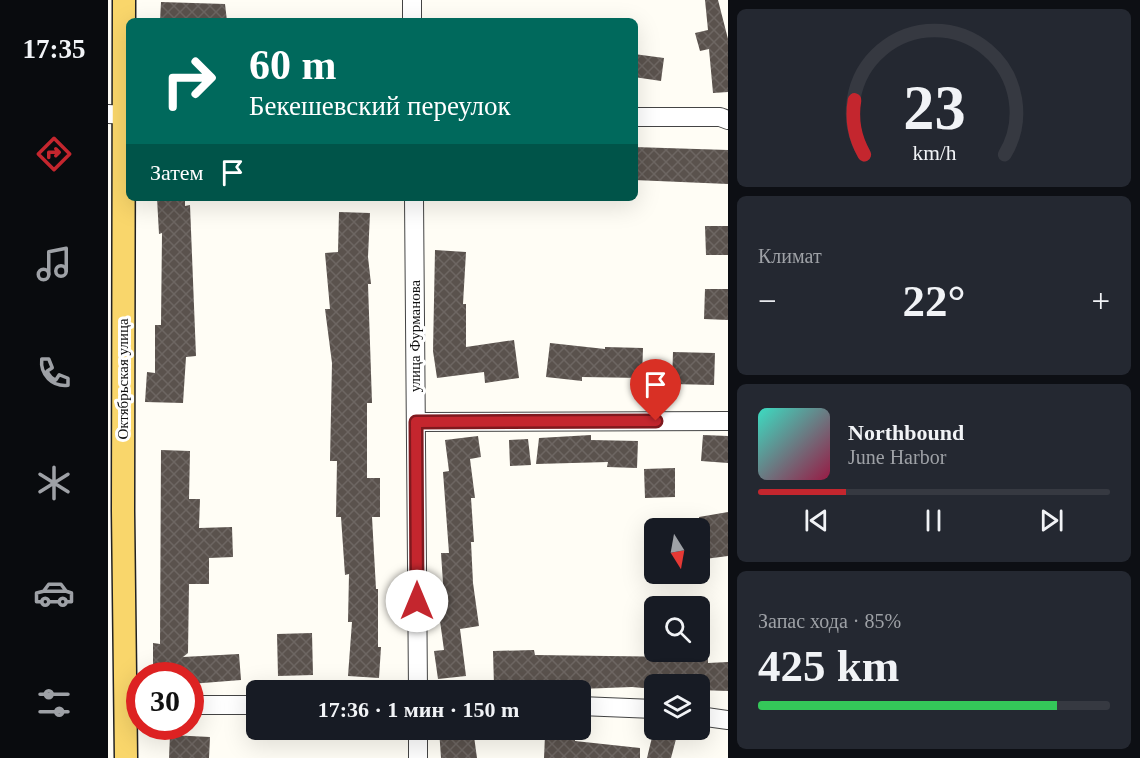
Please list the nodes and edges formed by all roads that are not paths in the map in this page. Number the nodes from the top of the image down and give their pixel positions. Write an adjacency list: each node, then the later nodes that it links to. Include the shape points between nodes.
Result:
1 (124, 0): 4 (main road, Октябрьская улица)
2 (412, 0): 3 (street)
3 (412, 18)
4 (120, 115): 10 (main road, Октябрьская улица)
5 (638, 117): 6 (street)
6 (728, 120)
7 (414, 201): 9 (street, улица Фурманова)
8 (728, 421): 9 (street)
9 (416, 422): 12 (street, улица Фурманова)
10 (115, 510): 11 (main road, Октябрьская улица)
11 (129, 662)
12 (418, 680)
13 (204, 705): 14 (street)
14 (246, 705)
15 (591, 706): 16 (street)
16 (644, 709)
17 (710, 718): 18 (street)
18 (728, 720)
19 (128, 740): 21 (main road, Октябрьская улица)
20 (418, 740): 22 (street)
21 (126, 758)
22 (418, 758)

